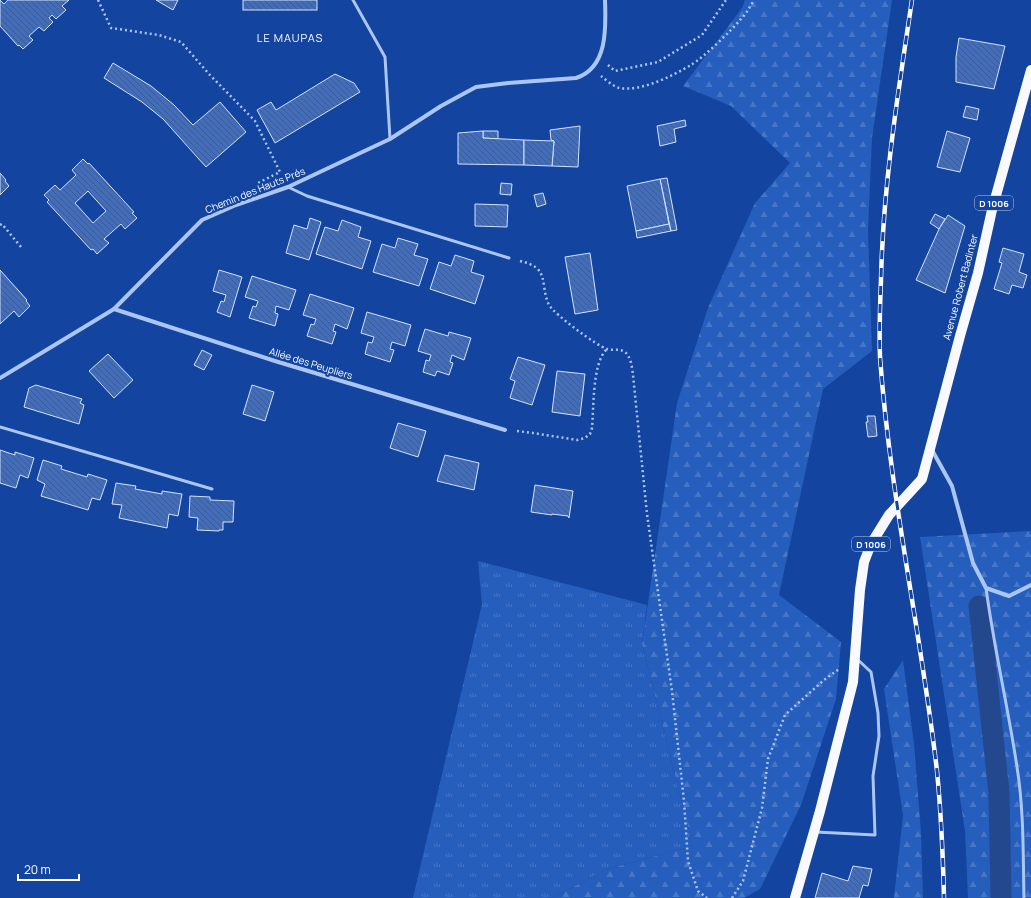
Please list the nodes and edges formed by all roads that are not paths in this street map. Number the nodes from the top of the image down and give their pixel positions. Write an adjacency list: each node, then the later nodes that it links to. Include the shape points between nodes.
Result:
1 (353, 0): 4 (lane, via 385,57)
2 (605, 0): 4 (street, Chemin des Hauts Prés, via 606,32 599,59 584,76 476,87)
3 (1031, 70): 11 (main road, Avenue Robert Badinter / D 1006)
4 (390, 139): 5 (street, Chemin des Hauts Prés)
5 (288, 187): 6 (lane, via 307,196); 7 (street, Chemin des Hauts Prés, via 202,220)
6 (509, 258)
7 (114, 309): 8 (street, Chemin des Hauts Prés); 10 (street, Allée des Peupliers)
8 (0, 378)
9 (0, 427): 12 (lane)
10 (505, 430)
11 (931, 449): 14 (street, via 952,486 973,563); 15 (main road, D 1006, via 922,479 889,515 871,544 864,562)
12 (212, 489)
13 (1031, 585): 14 (street, via 1009,596)
14 (986, 588): 18 (lane, via 1017,768 1022,815)
15 (855, 657): 16 (main road, D 1006, via 853,682); 16 (lane, via 871,672 878,713 879,736 873,776 875,835)
16 (814, 832): 17 (main road, D 1006)
17 (795, 898)
18 (1024, 898)

